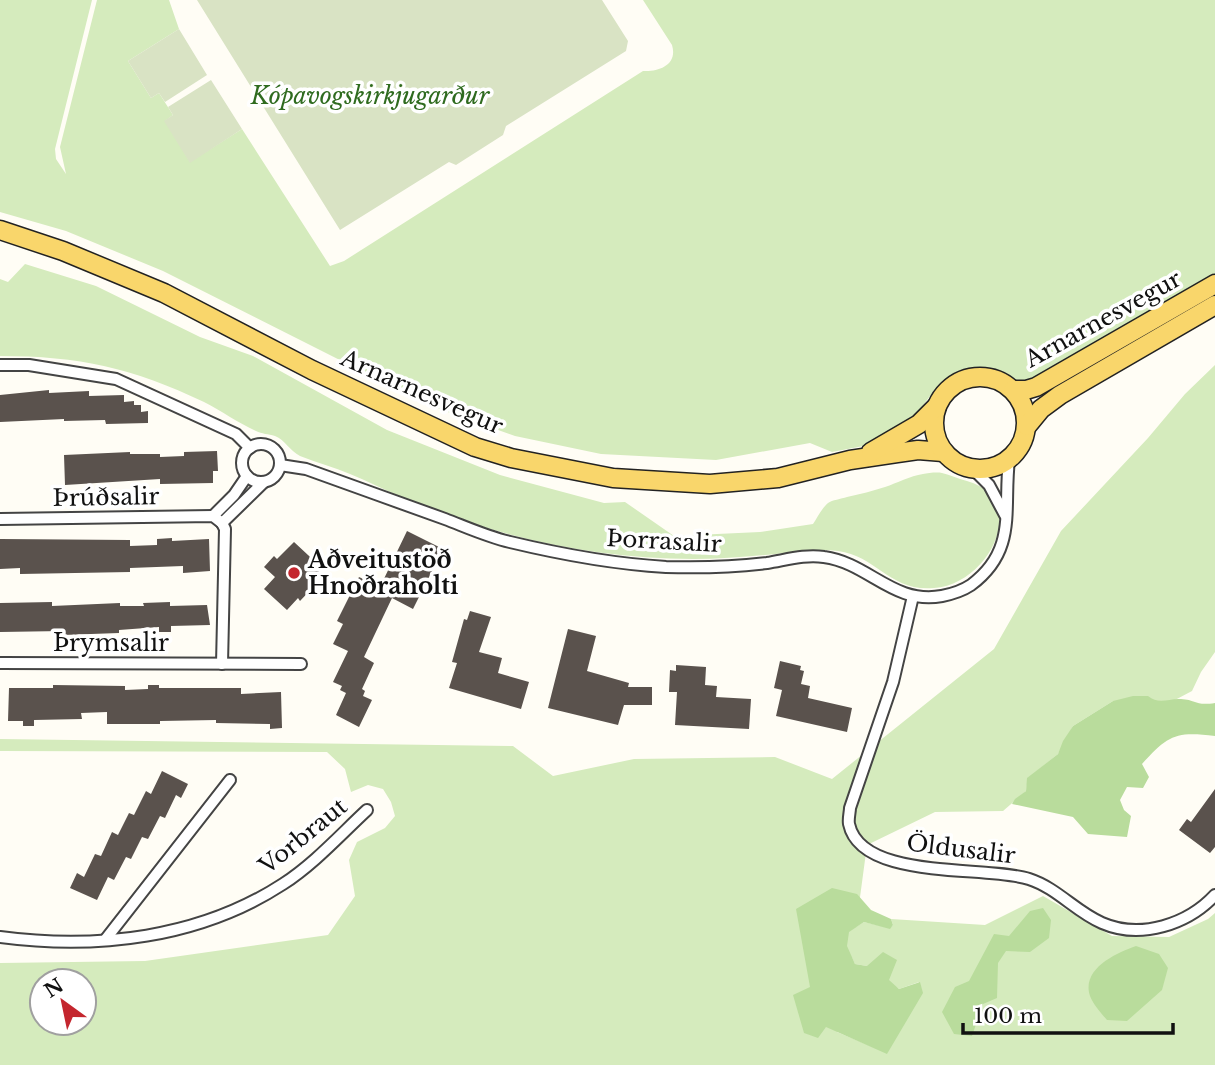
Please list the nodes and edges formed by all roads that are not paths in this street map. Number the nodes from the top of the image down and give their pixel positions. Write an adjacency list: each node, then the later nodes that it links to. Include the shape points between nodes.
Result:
1 (0, 230): 10 (main road, Arnarnesvegur, via 164,293 312,370 475,447 511,458 613,478 710,484 778,478)
2 (1215, 284): 5 (main road, Arnarnesvegur, via 1036,387)
3 (1215, 304): 7 (main road, Arnarnesvegur, via 1060,395)
4 (0, 365): 8 (street, via 116,379 236,434)
5 (1013, 390): 6 (main road, via 990,377 964,380 943,395); 7 (main road, via 1021,400)
6 (937, 406): 9 (main road, via 934,430); 10 (main road, Arnarnesvegur, via 897,438)
7 (1027, 426): 11 (main road)
8 (250, 448): 12 (street, via 268,446 278,454); 14 (street, via 242,464)
9 (943, 452): 10 (main road, Arnarnesvegur, via 918,450); 13 (main road)
10 (850, 460)
11 (1009, 460): 13 (main road, via 993,468); 18 (street, Þorrasalir)
12 (280, 466): 15 (street, via 275,476); 19 (street, Þorrasalir, via 306,469 508,542 665,567 824,556)
13 (973, 469): 18 (street, via 998,498)
14 (247, 476): 15 (street); 17 (street)
15 (264, 482): 17 (street)
16 (0, 519): 17 (street, Þrúðsalir)
17 (217, 520): 21 (street, via 225,529)
18 (1008, 521): 19 (street, Þorrasalir, via 999,554 970,586 938,597)
19 (913, 596): 25 (street, Öldusalir, via 893,682 850,808 849,823 856,838 873,854 898,864 1029,879 1103,923 1126,929 1148,929 1186,918)
20 (0, 663): 21 (street, Þrymsalir)
21 (222, 664): 22 (street, Þrymsalir)
22 (301, 664)
23 (230, 780): 27 (street)
24 (367, 810): 27 (street, Vorbraut, via 283,884 221,917 179,931)
25 (1215, 895)
26 (0, 937): 27 (street, Vorbraut, via 70,943)
27 (105, 940)

